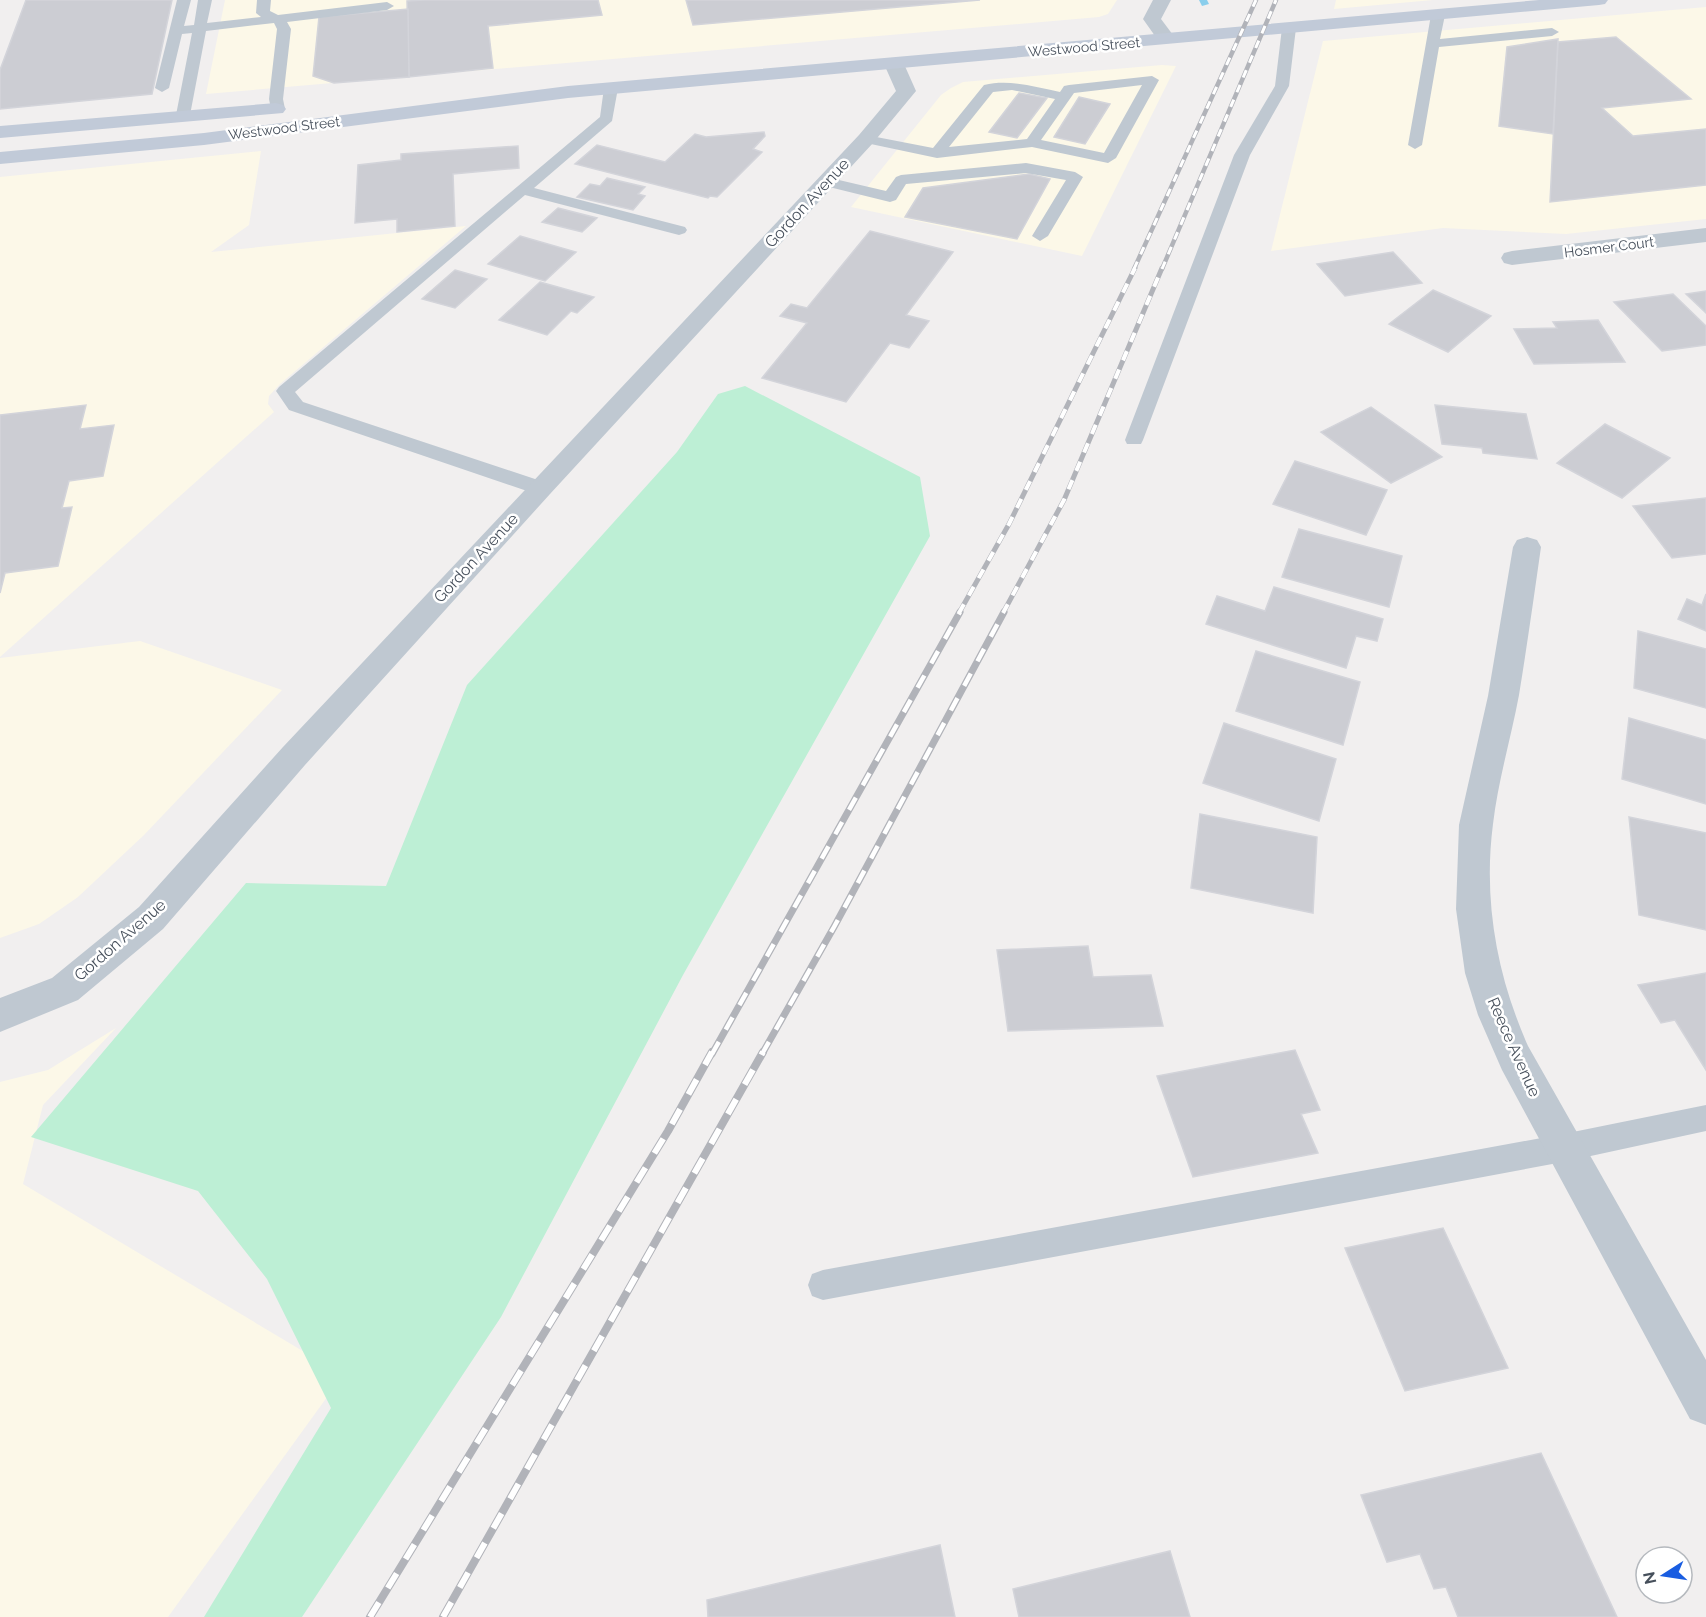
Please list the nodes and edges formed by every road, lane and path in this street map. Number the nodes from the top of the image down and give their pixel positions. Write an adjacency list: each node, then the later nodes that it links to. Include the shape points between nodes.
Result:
1 (184, 0): 11 (lane)
2 (205, 0): 10 (lane)
3 (264, 0): 8 (lane, via 262,13)
4 (1162, 0): 13 (street, via 1152,19)
5 (1599, 0): 7 (main road, Westwood Street)
6 (387, 6): 8 (lane)
7 (1438, 15): 9 (main road, Westwood Street); 14 (lane)
8 (279, 20): 10 (lane); 20 (lane, via 284,28)
9 (1289, 28): 13 (main road, Westwood Street); 34 (lane, via 1282,86 1242,155)
10 (200, 29): 11 (lane); 21 (lane)
11 (176, 31): 16 (lane)
12 (1552, 32): 14 (lane)
13 (1167, 39): 15 (main road, Westwood Street)
14 (1433, 44): 25 (lane)
15 (894, 64): 17 (main road, Westwood Street); 23 (street, Gordon Avenue, via 906,91)
16 (162, 88)
17 (611, 88): 18 (main road, Westwood Street); 29 (lane, via 607,118)
18 (568, 92): 20 (main road, Westwood Street); 27 (main road, Westwood Street, via 204,139)
19 (1064, 97): 24 (lane); 24 (lane, via 1070,89 1152,80 1108,158); 26 (lane, via 1012,86 988,88)
20 (278, 109): 21 (main road, Westwood Street)
21 (183, 115): 22 (main road, Westwood Street)
22 (0, 132)
23 (866, 139): 26 (lane); 28 (street, Gordon Avenue)
24 (1032, 143): 26 (lane)
25 (1415, 145)
26 (938, 153)
27 (0, 158)
28 (826, 182): 32 (lane, via 890,197 902,180 1026,168 1075,177); 35 (street, Gordon Avenue)
29 (522, 190): 30 (lane); 35 (lane, via 285,391 296,406)
30 (680, 230)
31 (1706, 235): 33 (street, Hosmer Court)
32 (1040, 236)
33 (1512, 258)
34 (1134, 440)
35 (540, 488): 37 (street, Gordon Avenue, via 151,918 65,989)
36 (1527, 547): 39 (street, Reece Avenue, via 1503,696 1476,825 1473,909 1483,973 1496,1015)
37 (0, 1015)
38 (1706, 1118): 39 (lane)
39 (1563, 1148): 40 (lane); 41 (street, Reece Avenue)
40 (823, 1285)
41 (1706, 1403)

